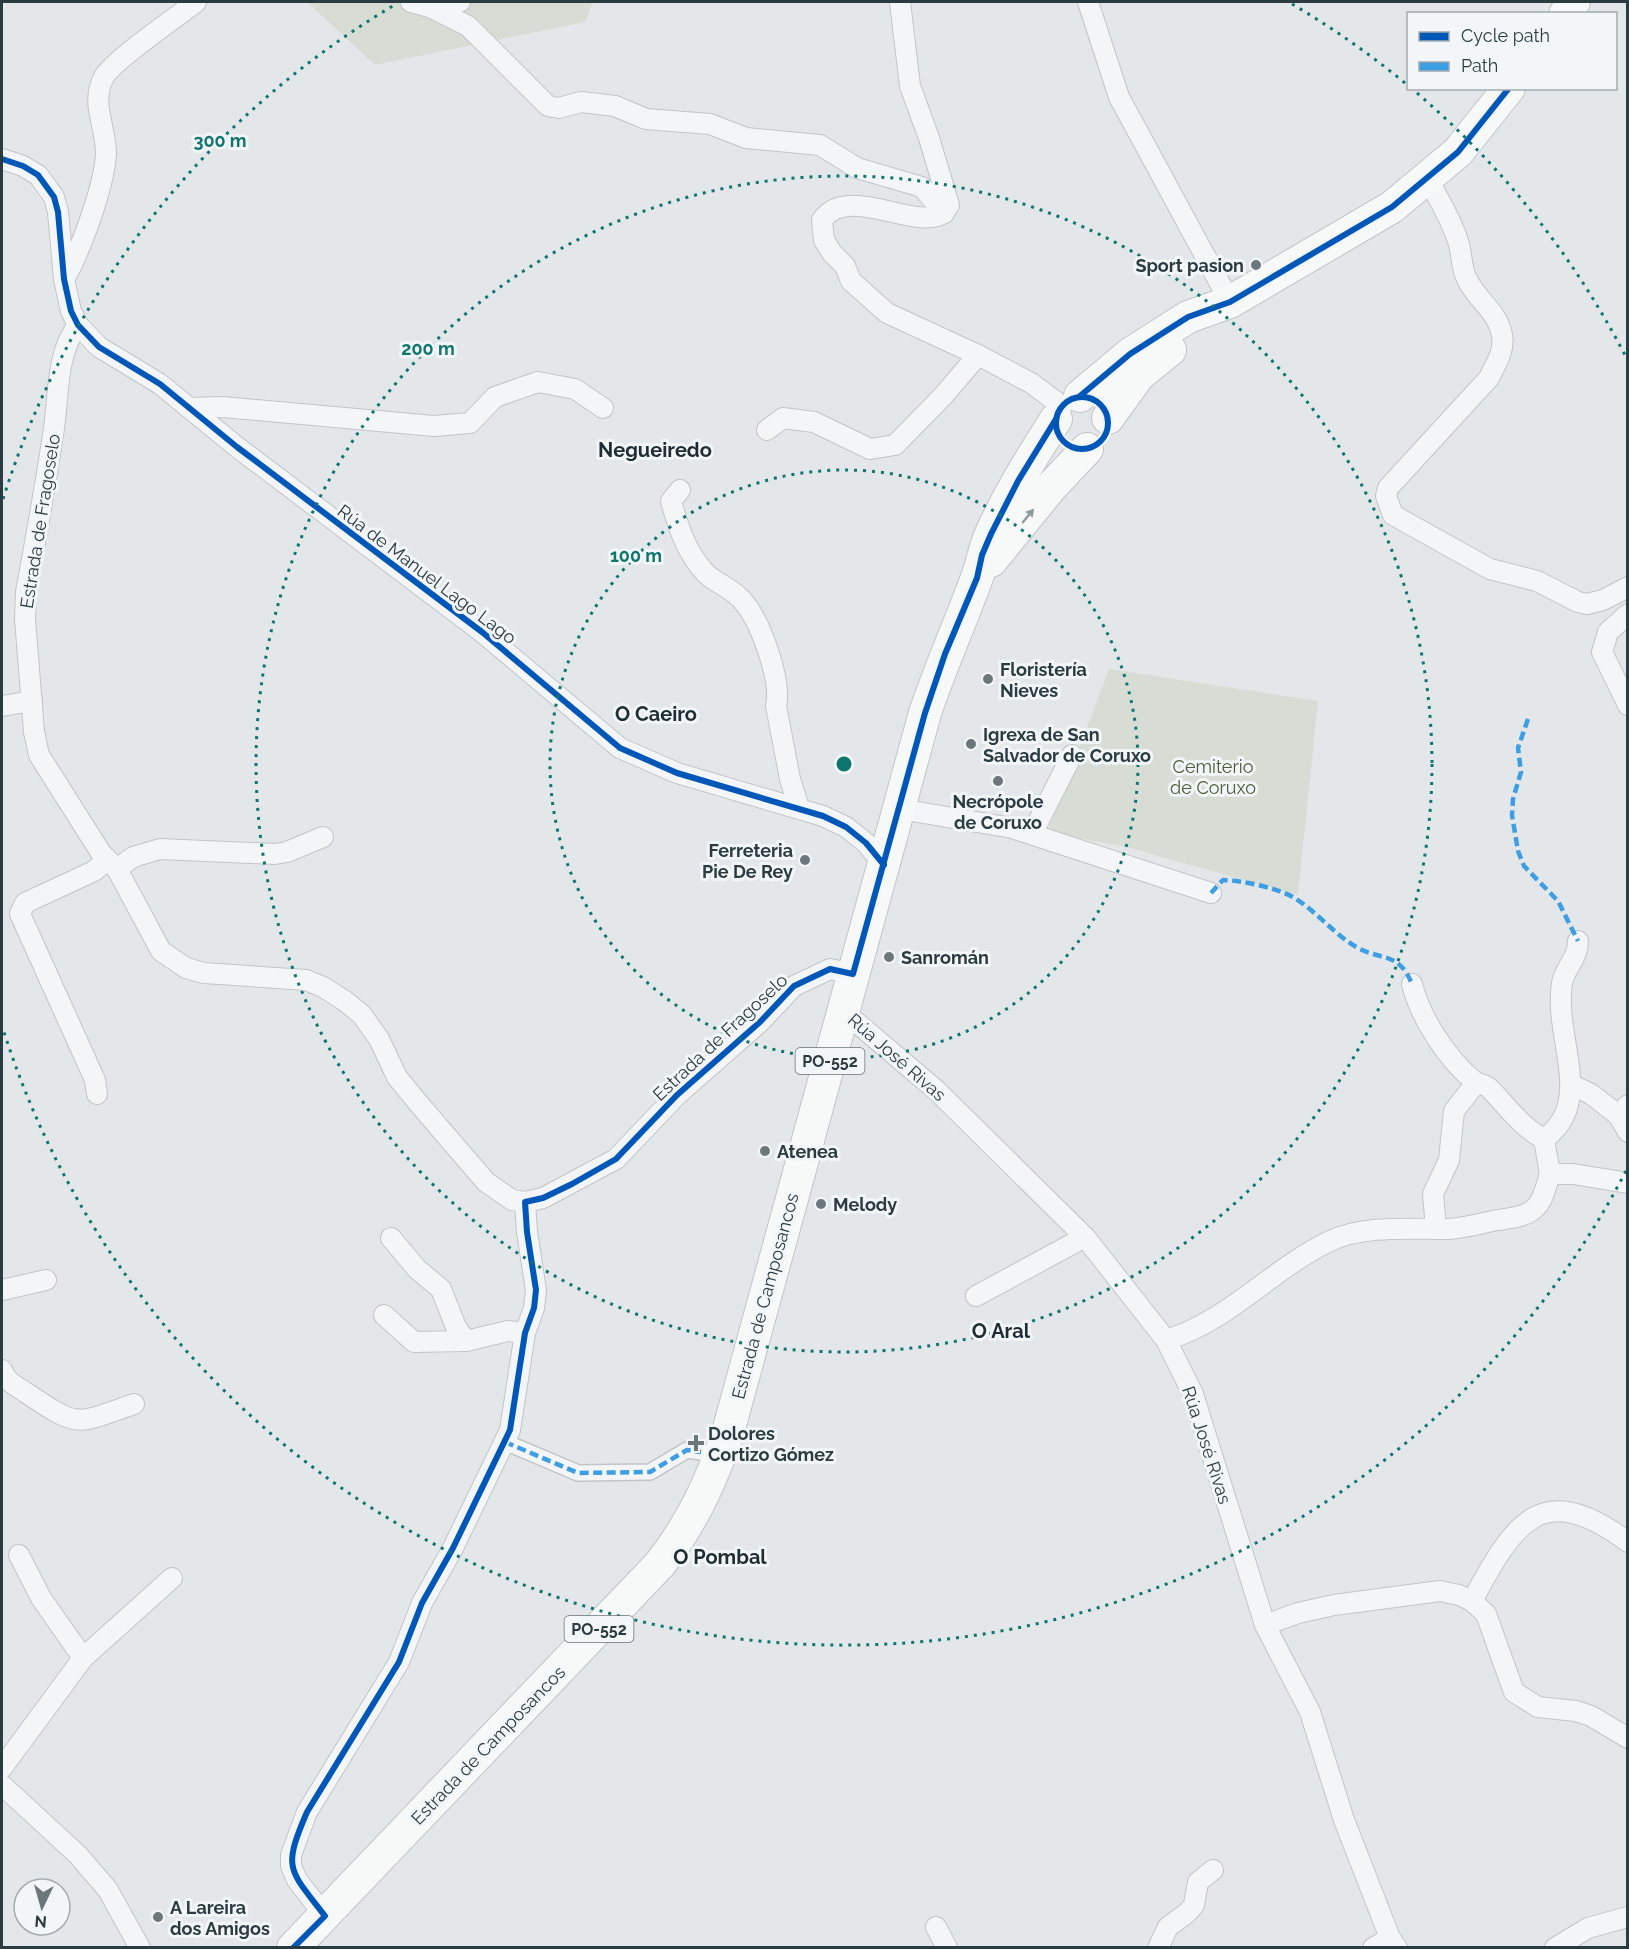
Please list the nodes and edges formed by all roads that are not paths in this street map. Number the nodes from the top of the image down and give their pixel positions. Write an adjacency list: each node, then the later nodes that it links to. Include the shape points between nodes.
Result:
1 (196, 2): 10 (street, via 104,76 98,97 106,153 104,170 77,257)
2 (460, 2): 5 (street)
3 (900, 2): 9 (street, via 910,86 948,196 949,205)
4 (1088, 2): 11 (street, via 1119,97)
5 (421, 4): 9 (street, via 468,26 548,106 559,108 581,102 615,106 646,119 710,124 746,138 820,145 857,168 921,187)
6 (1507, 90): 8 (main road, Estrada de Camposancos / PO-552, via 1458,152)
7 (2, 159): 10 (street, via 38,175 54,197)
8 (1428, 179): 11 (main road, Estrada de Camposancos / PO-552, via 1353,231); 22 (street, via 1448,213 1465,276 1495,316 1503,337 1500,357 1489,378 1388,488 1388,508 1412,527 1490,569 1537,581 1578,602 1593,603)
9 (944, 213): 13 (street, via 930,217 839,207 827,213 821,228 824,240 845,266 851,281 887,313)
10 (64, 279): 12 (street)
11 (1230, 302): 14 (main road, Estrada de Camposancos / PO-552, via 1188,317 1130,354); 17 (main road, Estrada de Camposancos / PO-552, via 1139,375)
12 (74, 318): 15 (street, Rúa de Manuel Lago Lago, via 99,346 160,384); 24 (street, Estrada de Fragoselo, via 62,362 55,427 26,592)
13 (978, 355): 14 (street); 18 (street, via 895,445 870,449 813,422 783,418)
14 (1066, 407): 17 (main road, via 1095,399); 19 (main road, via 1062,440 1073,448); 21 (main road, Estrada de Camposancos / PO-552, via 1018,481 991,534)
15 (189, 408): 16 (street, via 223,407 434,426 470,423 495,397 538,382 575,389); 28 (street, Rúa de Manuel Lago Lago, via 482,632 620,748 677,773)
16 (603, 408)
17 (1108, 417): 19 (main road, Estrada de Camposancos / PO-552, via 1102,441)
18 (767, 430)
19 (1087, 449): 21 (main road, Estrada de Camposancos / PO-552, one-way to 19)
20 (680, 490): 28 (street, via 671,501 683,543 702,570 742,599 772,660 776,706)
21 (977, 578): 29 (main road, Estrada de Camposancos / PO-552, via 925,713)
22 (1628, 587)
23 (1628, 614): 25 (street, via 1608,632 1602,652)
24 (32, 701): 26 (street); 32 (street, Estrada de Fragoselo, via 39,755)
25 (1628, 705)
26 (2, 706)
27 (1072, 755): 30 (street)
28 (800, 808): 33 (street, Rúa de Manuel Lago Lago, via 846,827)
29 (900, 809): 30 (street); 33 (main road, Estrada de Camposancos / PO-552)
30 (1032, 834): 34 (street)
31 (323, 837): 32 (street, via 275,854 159,849)
32 (112, 865): 41 (street, via 25,903 20,914 95,1080); 46 (street, Estrada de Fragoselo, via 153,940 172,960 204,974 306,980 345,1001 379,1039 397,1077 486,1182 512,1200)
33 (884, 865): 36 (main road, Estrada de Camposancos / PO-552)
34 (1211, 893)
35 (1578, 941): 40 (street, via 1575,960 1562,983 1560,1018)
36 (854, 974): 38 (main road, Estrada de Camposancos / PO-552); 46 (street, Estrada de Fragoselo, via 830,969 794,986 760,1022 677,1095 616,1159 543,1198)
37 (1412, 984): 39 (street, via 1416,1002 1429,1026)
38 (843, 1011): 48 (street, Rúa José Rivas, via 936,1090); 71 (main road, Estrada de Camposancos / PO-552, via 728,1432 710,1483 690,1523 660,1564)
39 (1476, 1083): 43 (street, via 1488,1086 1513,1116); 47 (street, via 1454,1111 1449,1160 1433,1194)
40 (1572, 1085): 42 (street); 43 (street, via 1567,1113)
41 (97, 1094)
42 (1624, 1117)
43 (1544, 1139): 44 (street)
44 (1550, 1174): 45 (street); 47 (street, via 1542,1199 1526,1214)
45 (1628, 1183)
46 (525, 1202): 54 (street, via 536,1290)
47 (1436, 1228): 55 (street, via 1388,1229 1329,1241 1206,1325)
48 (1085, 1237): 52 (street); 55 (street, Rúa José Rivas)
49 (391, 1238): 56 (street, via 417,1269 441,1289)
50 (46, 1280): 51 (street)
51 (2, 1290)
52 (976, 1296)
53 (384, 1315): 56 (street, via 414,1342)
54 (525, 1333): 56 (street, via 508,1331); 59 (street)
55 (1166, 1340): 65 (street, Rúa José Rivas, via 1193,1394)
56 (466, 1341)
57 (2, 1370): 58 (street, via 11,1384 68,1419 87,1421)
58 (134, 1404)
59 (505, 1442): 60 (street, via 578,1473 650,1472 687,1450); 71 (street, via 422,1603 399,1662 298,1833 291,1866)
60 (701, 1452)
61 (1628, 1542): 64 (street, via 1606,1526 1573,1512 1541,1512 1514,1531)
62 (19, 1555): 66 (street, via 41,1598)
63 (172, 1578): 66 (street)
64 (1472, 1601): 65 (street, via 1440,1591 1334,1605); 67 (street, via 1486,1614 1514,1692 1538,1707 1591,1716)
65 (1265, 1625): 74 (street, Rúa José Rivas, via 1310,1713)
66 (83, 1658): 68 (street)
67 (1628, 1738)
68 (2, 1768)
69 (2, 1785): 75 (street, via 78,1855 108,1890)
70 (1214, 1870): 78 (street, via 1198,1882 1194,1905 1168,1927)
71 (325, 1916): 76 (main road, Estrada de Camposancos / PO-552)
72 (1628, 1917): 79 (street, via 1588,1928)
73 (936, 1927): 77 (street)
74 (1387, 1944)
75 (140, 1947)
76 (293, 1947)
77 (946, 1947)
78 (1158, 1947)
79 (1555, 1947)

